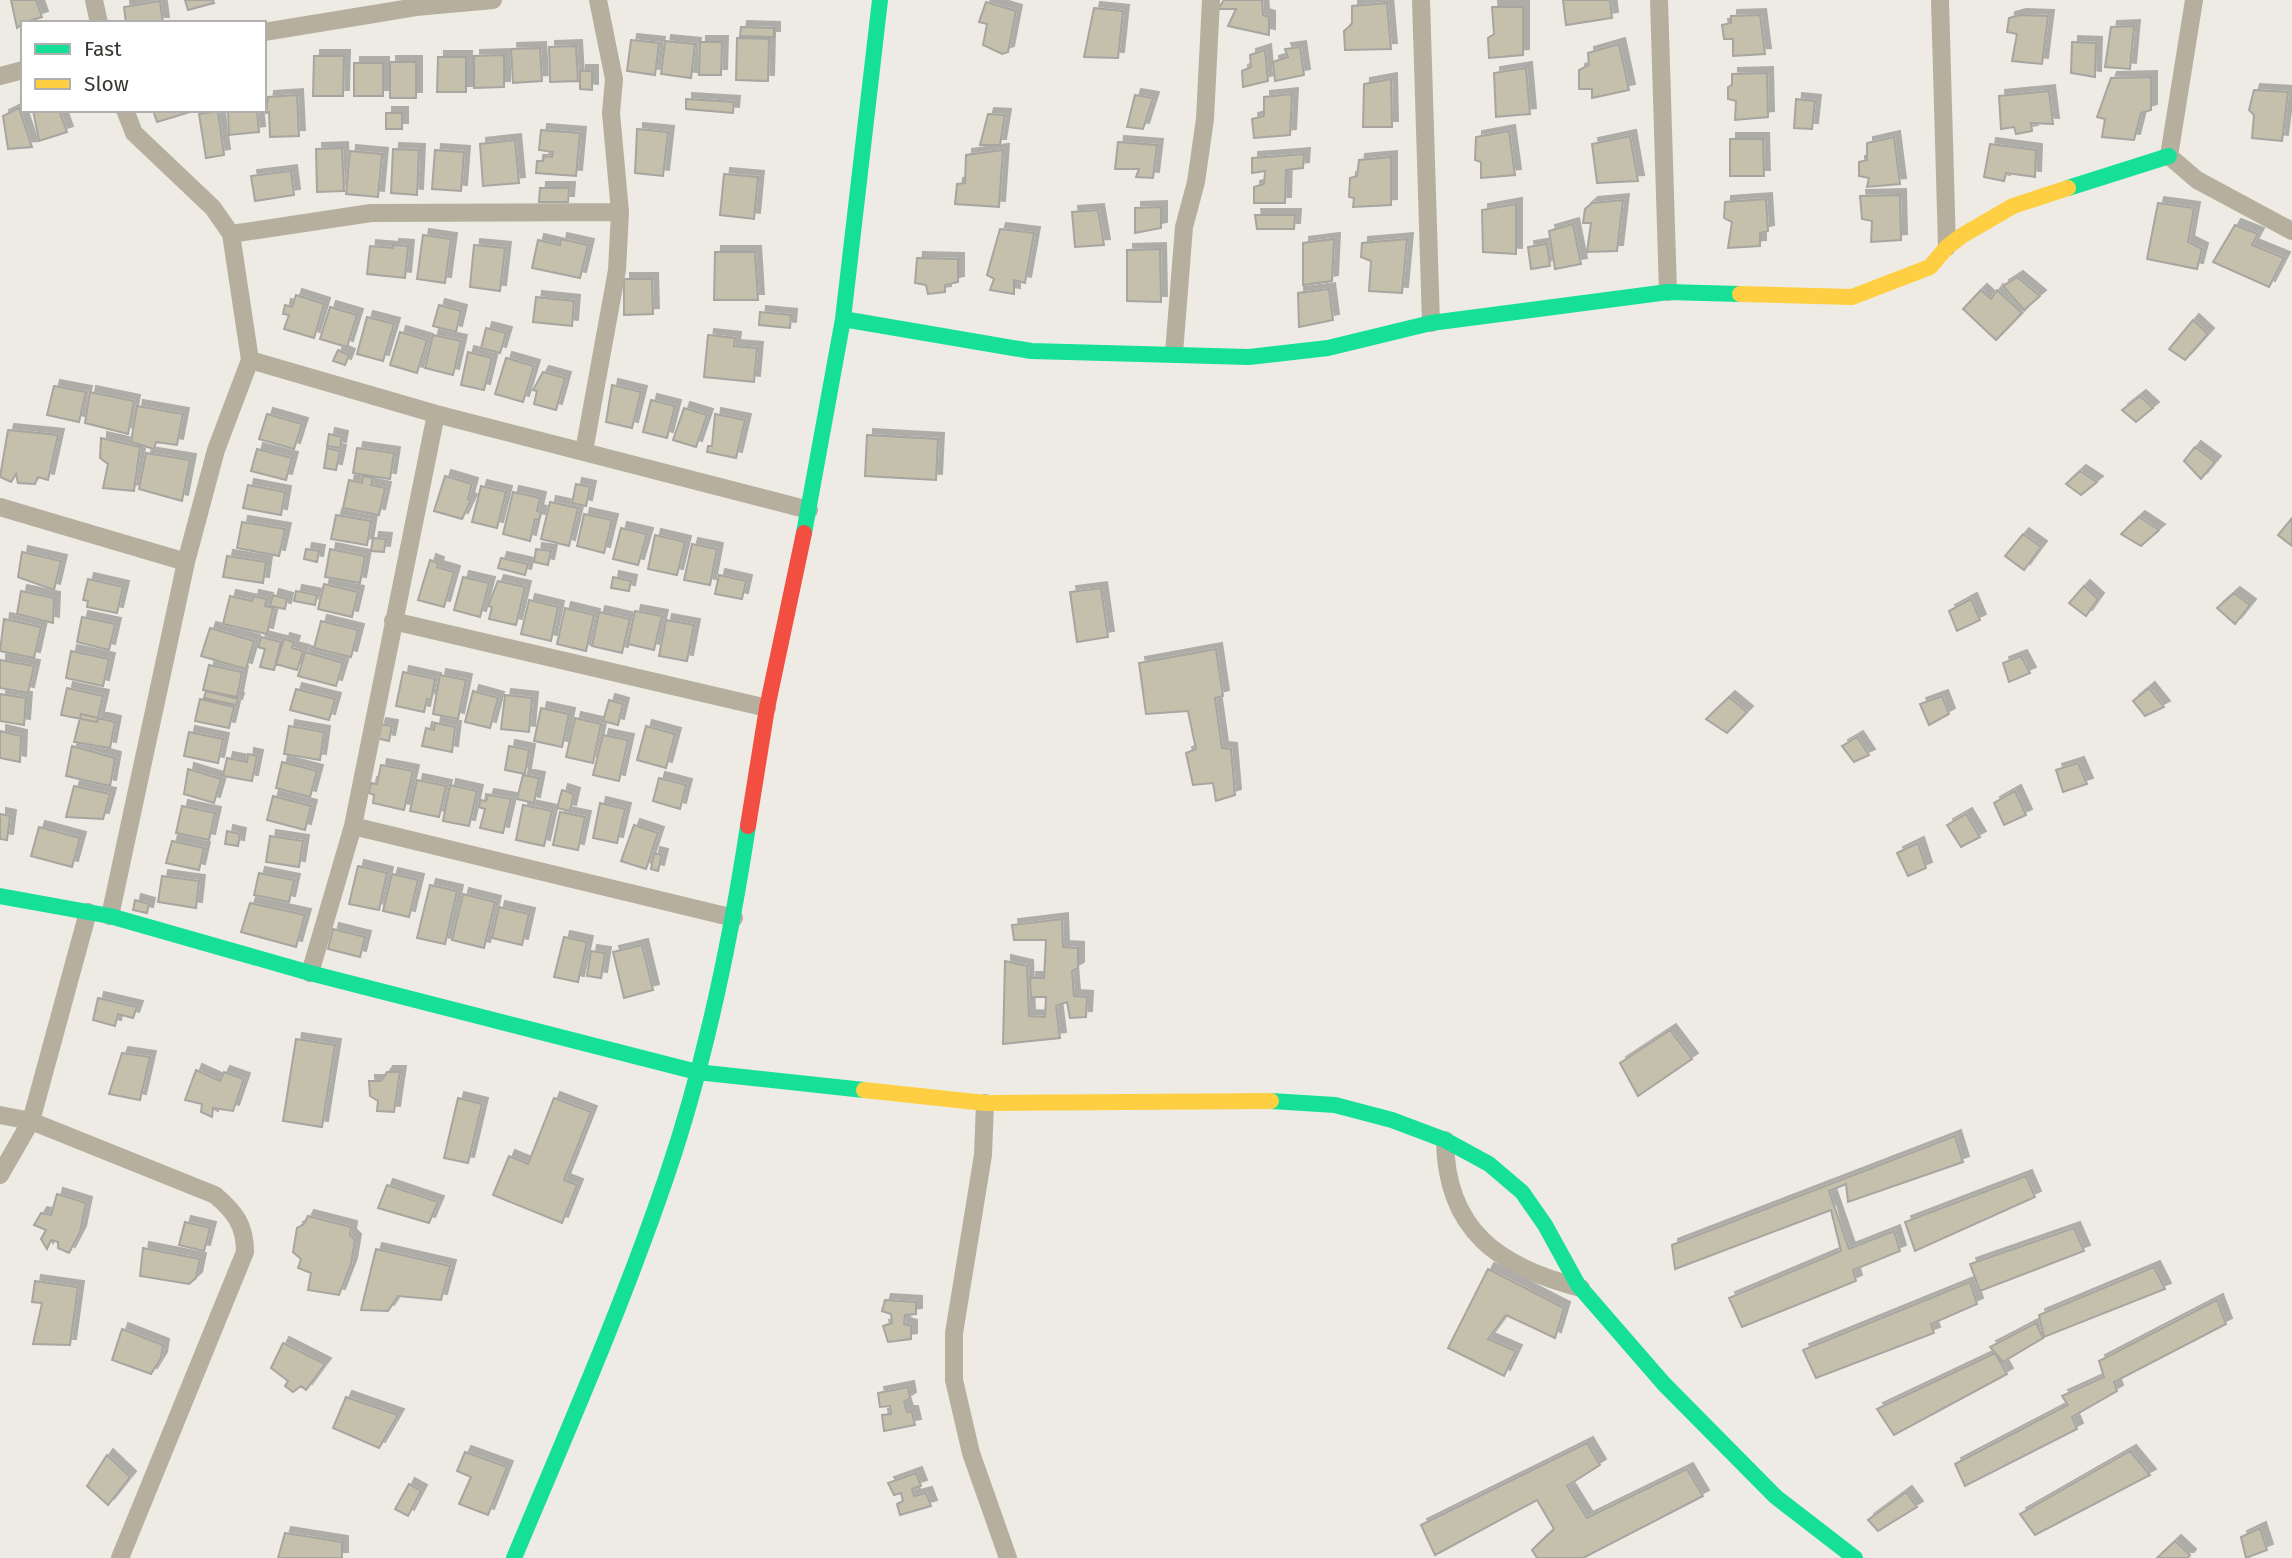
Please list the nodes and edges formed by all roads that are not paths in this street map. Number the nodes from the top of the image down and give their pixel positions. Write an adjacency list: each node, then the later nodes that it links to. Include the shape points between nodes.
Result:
1 (94, 0): 11 (street)
2 (493, 0): 10 (street)
3 (598, 0): 17 (street, via 614,79 611,113)
4 (880, 0): 22 (street)
5 (1211, 0): 24 (street, via 1205,118 1184,227)
6 (1421, 0): 23 (street)
7 (1659, 0): 21 (street)
8 (1940, 0): 20 (street)
9 (2194, 0): 16 (street)
10 (416, 3): 12 (street)
11 (99, 21)
12 (266, 32)
13 (21, 71): 14 (street)
14 (0, 76)
15 (126, 112): 19 (street, via 134,133 213,208)
16 (2169, 156): 18 (street, via 2197,180); 20 (street, via 2013,206)
17 (620, 212): 19 (street, via 371,213); 27 (street, via 617,270)
18 (2292, 231)
19 (231, 234): 25 (street)
20 (1947, 247): 21 (street, via 1930,267 1852,297)
21 (1668, 292): 23 (street)
22 (843, 318): 24 (street, via 1031,351); 29 (street)
23 (1431, 323): 24 (street, via 1314,350 1249,357)
24 (1174, 353)
25 (250, 360): 26 (street); 30 (street, via 216,450)
26 (436, 414): 27 (street); 31 (street)
27 (584, 451): 29 (street)
28 (0, 507): 30 (street)
29 (809, 510): 32 (street)
30 (186, 562): 36 (street)
31 (393, 621): 32 (street); 33 (street)
32 (767, 708): 37 (street)
33 (353, 826): 37 (street); 38 (street)
34 (0, 896): 35 (street)
35 (88, 912): 36 (street); 42 (street)
36 (110, 916): 38 (street)
37 (734, 918): 39 (street)
38 (310, 973): 39 (street)
39 (697, 1072): 40 (street); 47 (street, via 630,1275)
40 (985, 1103): 43 (street, via 1263,1100 1335,1105); 48 (street, via 983,1155 954,1333 954,1380 971,1453)
41 (0, 1115): 42 (street)
42 (31, 1121): 44 (street); 46 (street, via 215,1195 243,1225 245,1252)
43 (1445, 1140): 45 (street, via 1489,1164 1522,1192); 45 (street, via 1448,1181 1460,1211 1480,1241 1510,1263)
44 (0, 1175)
45 (1581, 1288): 49 (street, via 1664,1384 1776,1497)
46 (120, 1558)
47 (514, 1558)
48 (1008, 1558)
49 (1855, 1558)

